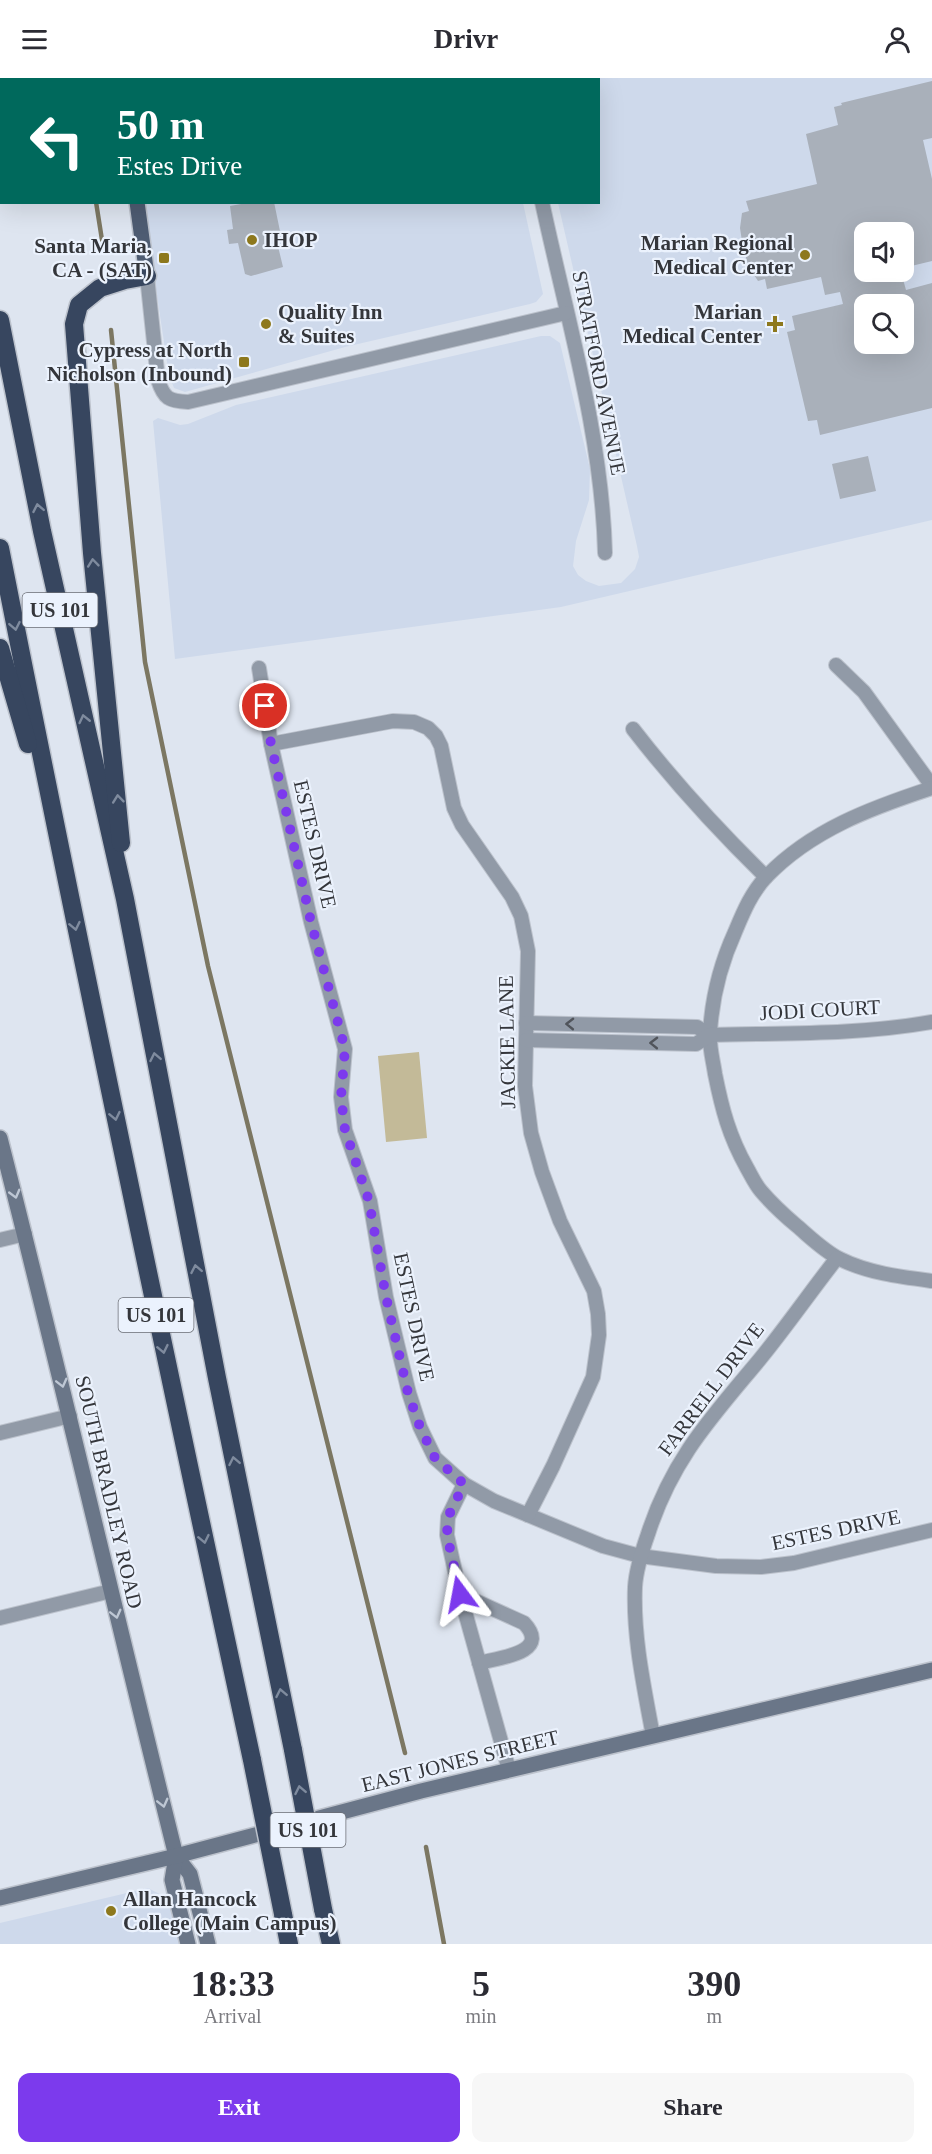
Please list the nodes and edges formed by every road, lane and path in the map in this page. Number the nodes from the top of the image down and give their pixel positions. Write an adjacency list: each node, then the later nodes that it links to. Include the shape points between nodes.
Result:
1 (137, 204): 3 (main road)
2 (542, 204): 4 (street, STRATFORD AVENUE)
3 (147, 276): 4 (street, via 158,380 162,393 173,401 188,402); 16 (highway, one-way to 3, via 74,324 79,305 100,288)
4 (566, 313): 7 (street, STRATFORD AVENUE, via 588,402 599,469)
5 (0, 320): 16 (highway, US 101, one-way to 5, via 42,531)
6 (0, 548): 14 (highway, US 101, one-way to 14)
7 (605, 553)
8 (0, 648): 14 (highway)
9 (836, 665): 13 (street, via 864,692)
10 (259, 668): 12 (street, ESTES DRIVE)
11 (633, 729): 15 (street, via 672,779)
12 (271, 744): 18 (street, JACKIE LANE, via 393,721 414,722 436,736 462,825 521,916 528,951); 28 (street, ESTES DRIVE, via 311,922 345,1049 341,1097 345,1130 369,1201 408,1393 435,1458)
13 (932, 787): 15 (street, via 883,804 817,836 791,853)
14 (64, 868): 43 (highway, US 101, one-way to 43, bridge)
15 (766, 877): 19 (street, via 747,905 719,971)
16 (125, 899): 44 (highway, US 101, one-way to 16, bridge)
17 (932, 1022): 19 (street, JODI COURT, via 844,1032)
18 (526, 1023): 19 (street, JODI COURT, one-way to 18, via 697,1027); 20 (street, JACKIE LANE)
19 (710, 1035): 20 (street, JODI COURT, one-way to 20, via 696,1044); 24 (street, via 723,1113 734,1145 759,1189)
20 (526, 1040): 29 (street, JACKIE LANE, via 525,1086 531,1132 560,1221 594,1291 599,1335 593,1377)
21 (0, 1138): 22 (street, SOUTH BRADLEY ROAD, one-way to 22)
22 (25, 1234): 23 (street); 26 (street, SOUTH BRADLEY ROAD, one-way to 26)
23 (0, 1240)
24 (837, 1258): 25 (street, via 891,1276); 31 (street, FARRELL DRIVE, via 677,1465 657,1506)
25 (932, 1281)
26 (70, 1416): 27 (street); 32 (street, SOUTH BRADLEY ROAD)
27 (0, 1433)
28 (464, 1484): 29 (street, ESTES DRIVE); 33 (street, via 448,1517 447,1535)
29 (528, 1515): 31 (street, ESTES DRIVE, via 603,1546)
30 (932, 1530): 31 (street, ESTES DRIVE, via 794,1563 761,1567 716,1566)
31 (640, 1556): 37 (street, FARRELL DRIVE, via 635,1614)
32 (111, 1591): 34 (street); 39 (street, SOUTH BRADLEY ROAD, one-way to 39)
33 (460, 1594): 35 (street); 35 (street, via 524,1623 531,1630 529,1647 520,1653)
34 (0, 1618)
35 (479, 1663): 38 (street)
36 (932, 1670): 37 (street, EAST JONES STREET)
37 (652, 1736): 38 (street, EAST JONES STREET)
38 (509, 1770): 39 (street, EAST JONES STREET)
39 (176, 1856): 40 (street, EAST JONES STREET); 41 (street, SOUTH BRADLEY ROAD, via 172,1880); 42 (street, SOUTH BRADLEY ROAD, via 190,1874)
40 (0, 1898)
41 (188, 1944)
42 (208, 1944)
43 (289, 1944)
44 (331, 1944)

